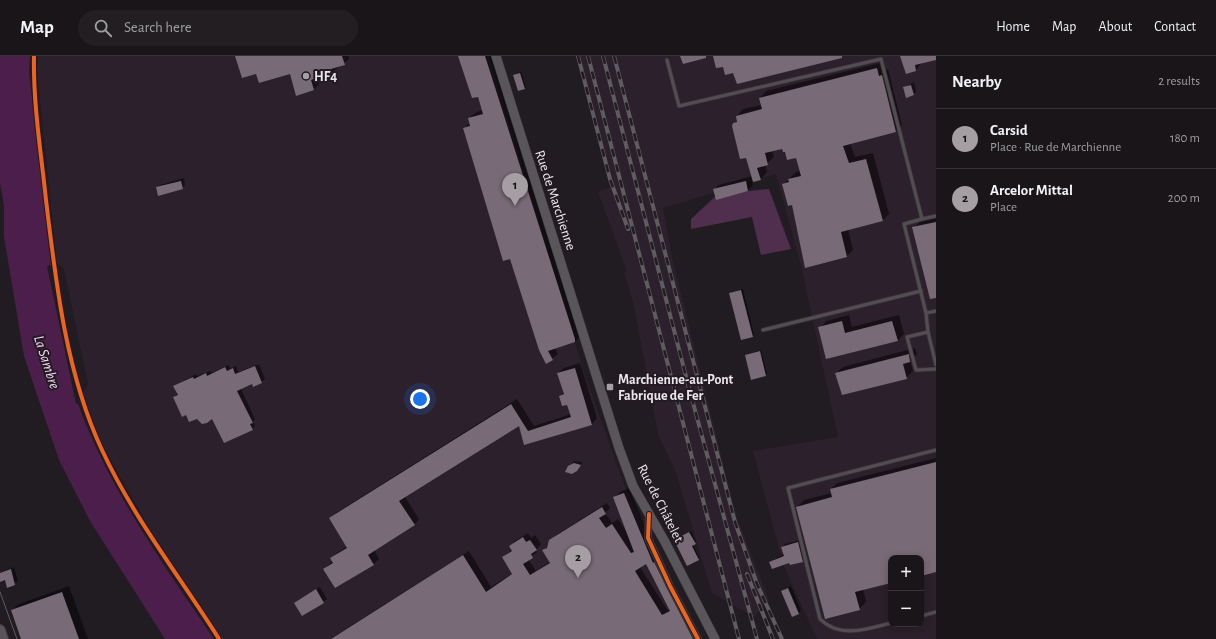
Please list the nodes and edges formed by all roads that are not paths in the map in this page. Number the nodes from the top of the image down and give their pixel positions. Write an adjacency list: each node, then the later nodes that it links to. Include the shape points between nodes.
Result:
1 (496, 56): 10 (main road, Rue de Marchienne)
2 (667, 60): 4 (lane, via 679,106 881,59)
3 (936, 216): 4 (lane)
4 (922, 219): 5 (lane, via 904,224)
5 (921, 291): 7 (lane); 8 (lane)
6 (936, 311): 7 (lane)
7 (926, 313): 9 (lane)
8 (763, 330)
9 (928, 332): 11 (lane); 12 (lane, via 907,336 916,370)
10 (589, 352): 14 (main road, Rue de Châtelet, via 633,486)
11 (936, 365)
12 (936, 369)
13 (936, 450): 17 (lane, via 788,488 820,619 826,625 848,633)
14 (649, 514): 20 (street, via 648,538); 21 (main road, Rue de Châtelet)
15 (936, 612): 16 (lane)
16 (924, 615)
17 (888, 624)
18 (0, 630): 19 (main road)
19 (3, 639)
20 (698, 639)
21 (715, 639)

